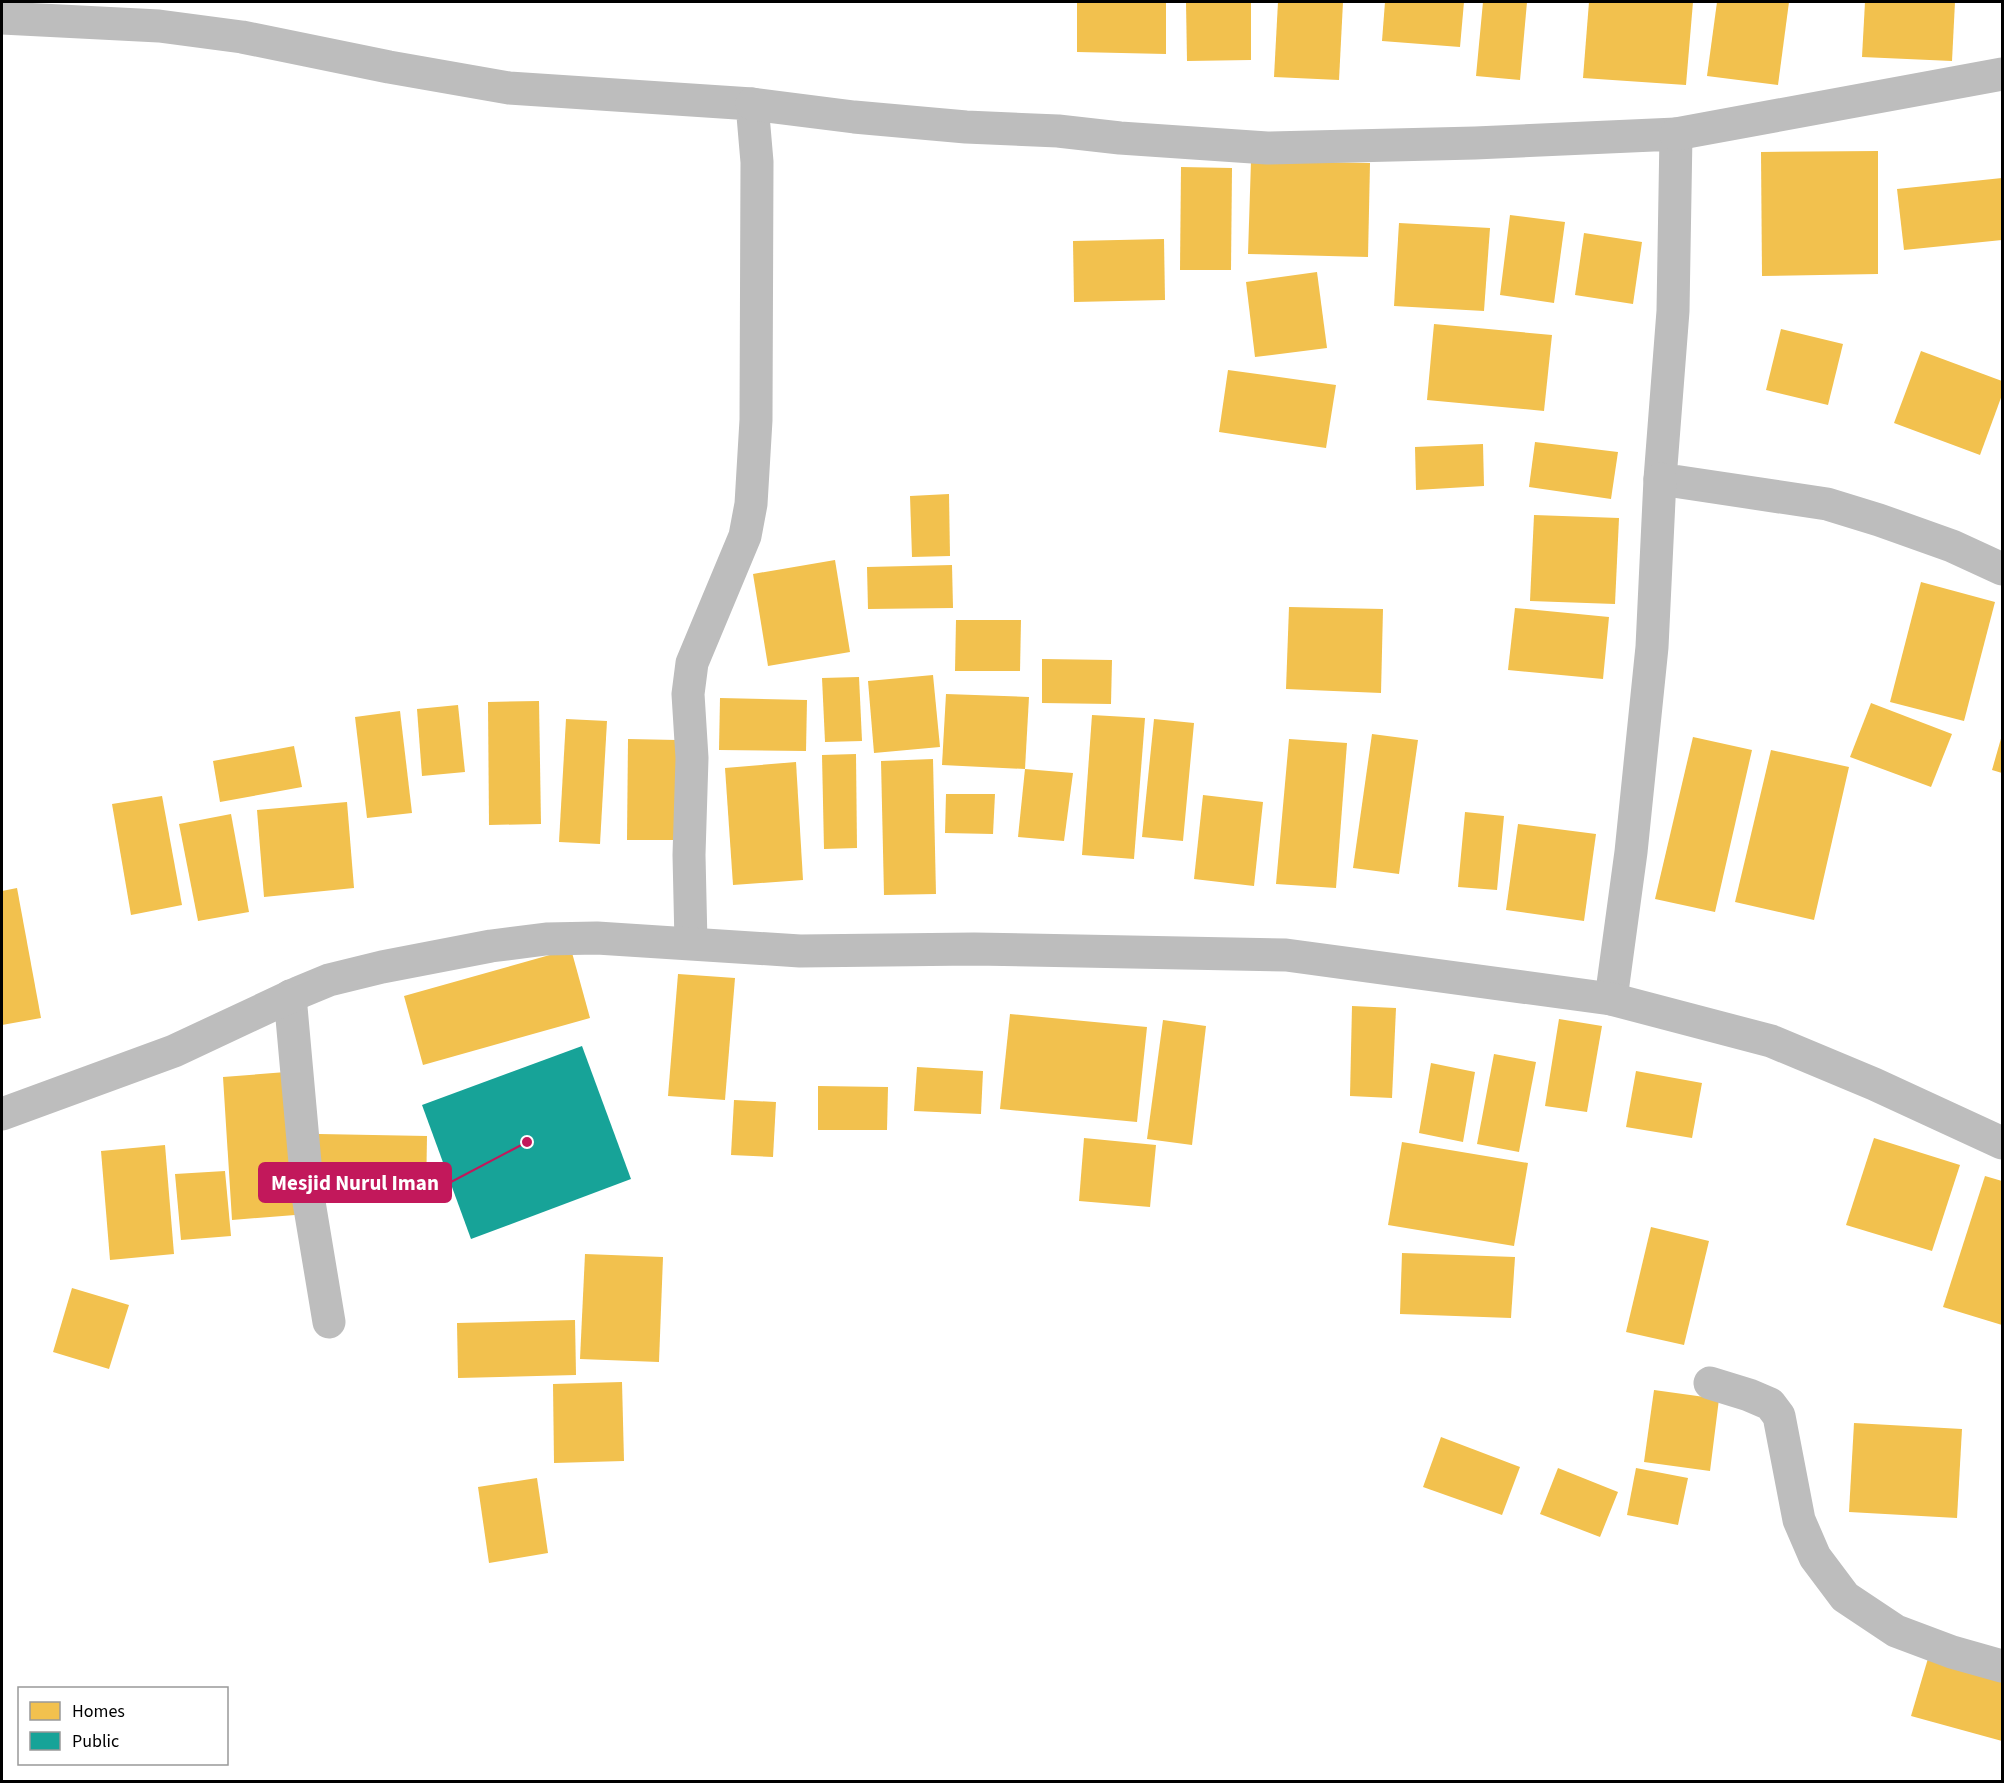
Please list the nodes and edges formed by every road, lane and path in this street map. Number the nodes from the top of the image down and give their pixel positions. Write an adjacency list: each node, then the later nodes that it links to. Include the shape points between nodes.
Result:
1 (2, 18): 3 (street, via 159,26 242,37 509,88)
2 (2002, 74): 4 (street)
3 (752, 104): 4 (street, via 955,126 1267,148); 7 (street, via 757,174 756,420 751,504 745,536 690,674)
4 (1676, 134): 5 (street, via 1673,311)
5 (1660, 479): 6 (street, via 1827,504 1952,546); 9 (street, via 1652,647)
6 (2002, 569)
7 (691, 943): 8 (street, via 597,938 491,946 329,980); 9 (street, via 800,951 974,949 1286,956)
8 (290, 996): 10 (street, via 174,1051); 12 (street, via 308,1196)
9 (1611, 999): 11 (street, via 1771,1041)
10 (2, 1114)
11 (2002, 1143)
12 (329, 1322)
13 (1710, 1383): 14 (street, via 1770,1404 1779,1416 1799,1520 1815,1557 1845,1597 1896,1631)
14 (2002, 1666)

